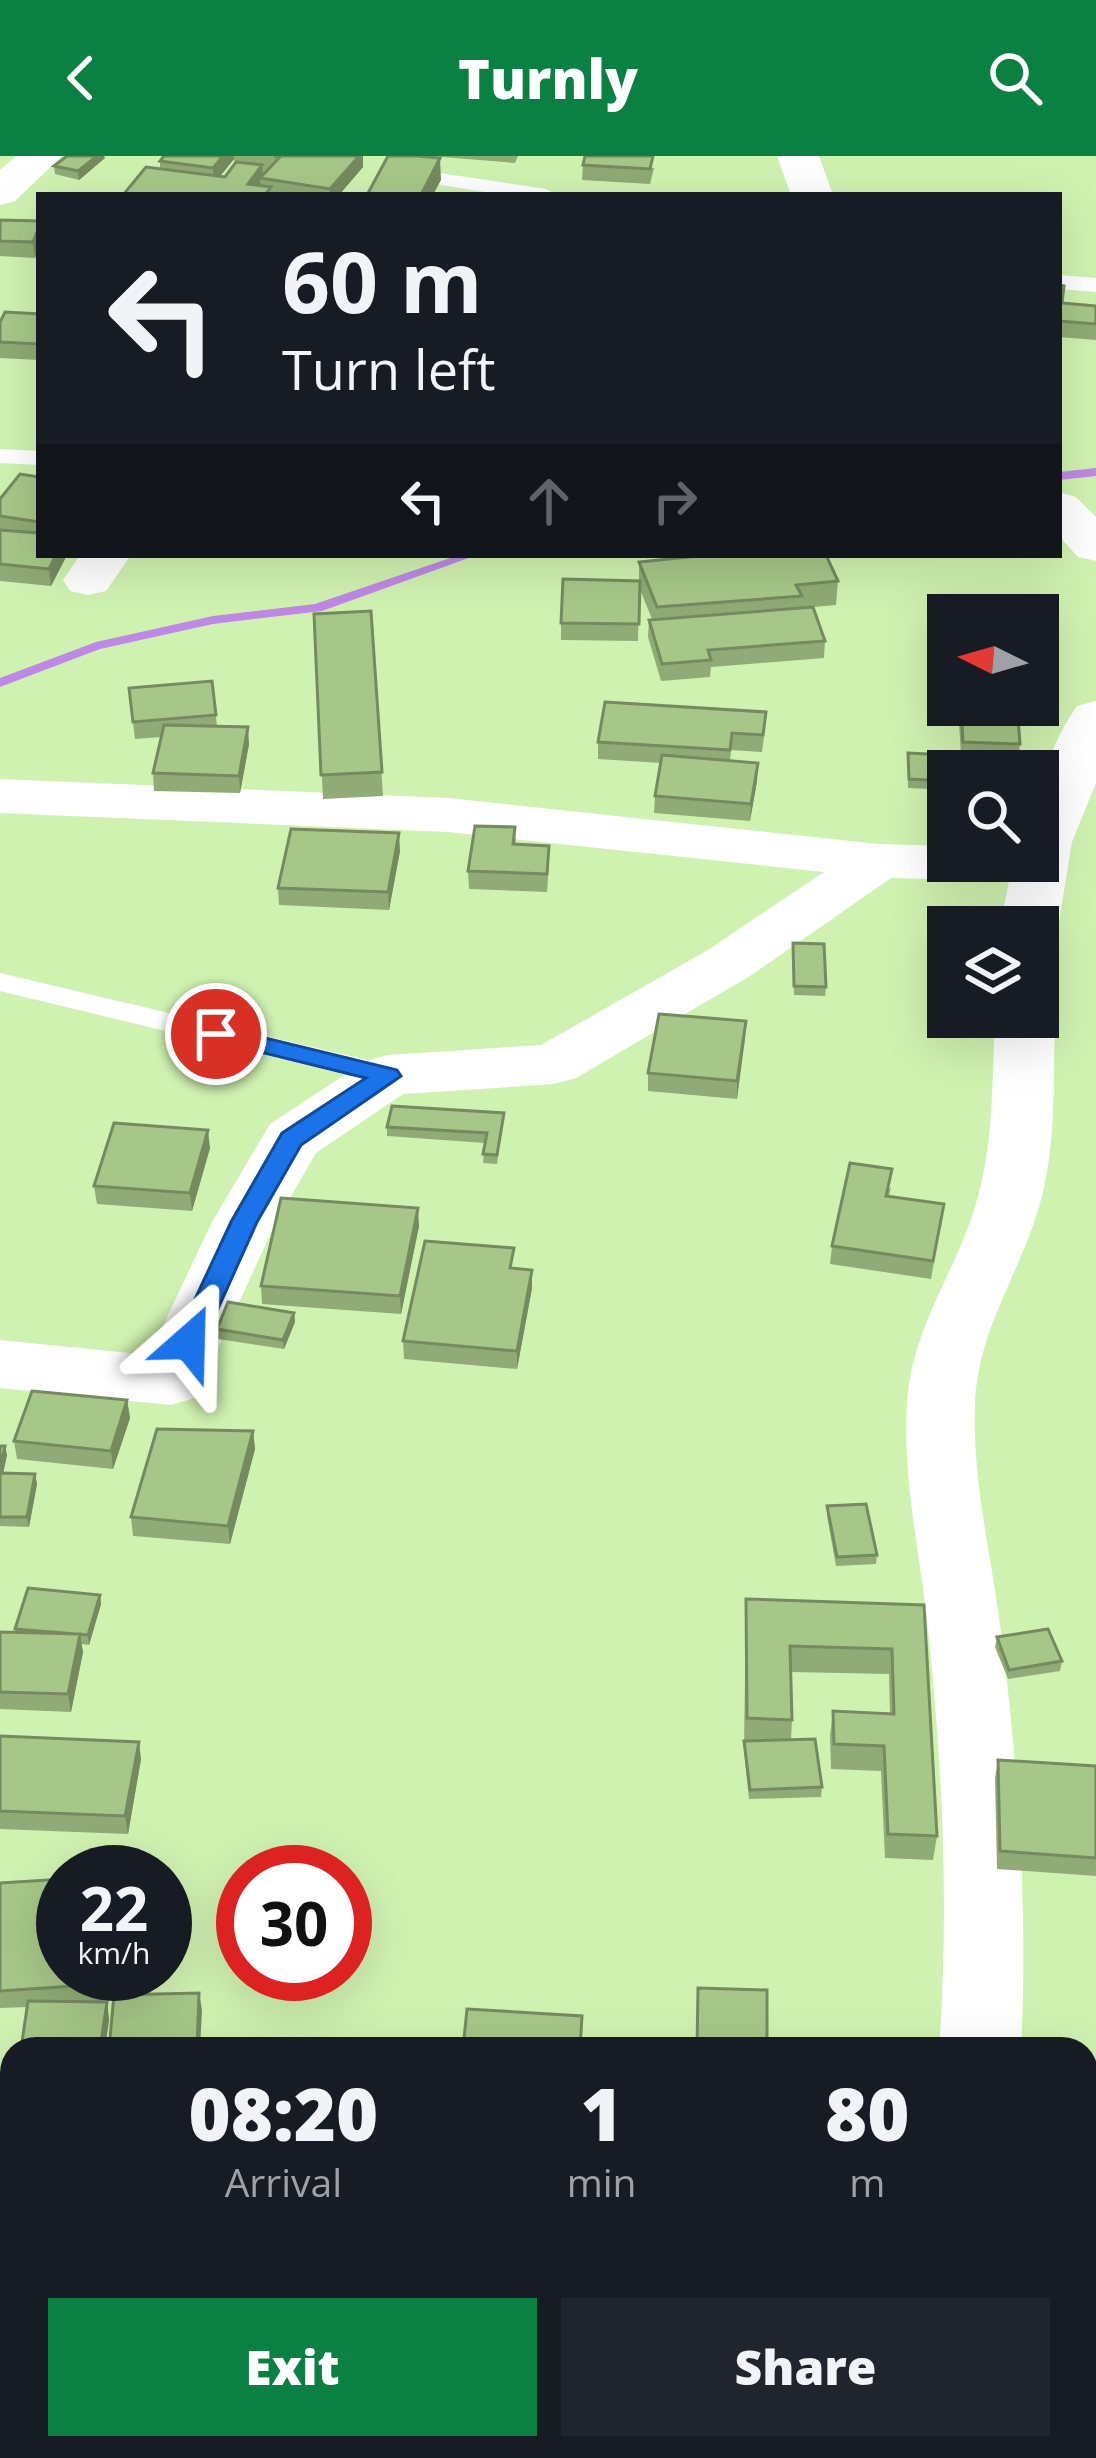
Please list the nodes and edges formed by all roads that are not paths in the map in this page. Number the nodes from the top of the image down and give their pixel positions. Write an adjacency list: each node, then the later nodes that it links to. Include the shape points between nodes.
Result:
1 (41, 156): 4 (street)
2 (798, 156): 6 (street)
3 (384, 174): 5 (lane)
4 (0, 192)
5 (523, 192)
6 (811, 192)
7 (1062, 282): 8 (lane)
8 (1096, 285)
9 (0, 455): 10 (lane)
10 (36, 458)
11 (1062, 510): 12 (street)
12 (1096, 546)
13 (1096, 717): 15 (street)
14 (0, 796): 16 (street, via 448,815)
15 (1059, 806)
16 (879, 862): 17 (street); 20 (street, via 729,963 554,1064)
17 (927, 863)
18 (0, 982): 20 (lane)
19 (1024, 1038): 22 (street, via 1019,1150 1006,1209 957,1322 943,1377 970,1674 986,1969)
20 (388, 1076): 21 (street, via 292,1139 171,1382)
21 (0, 1364)
22 (981, 2037)

